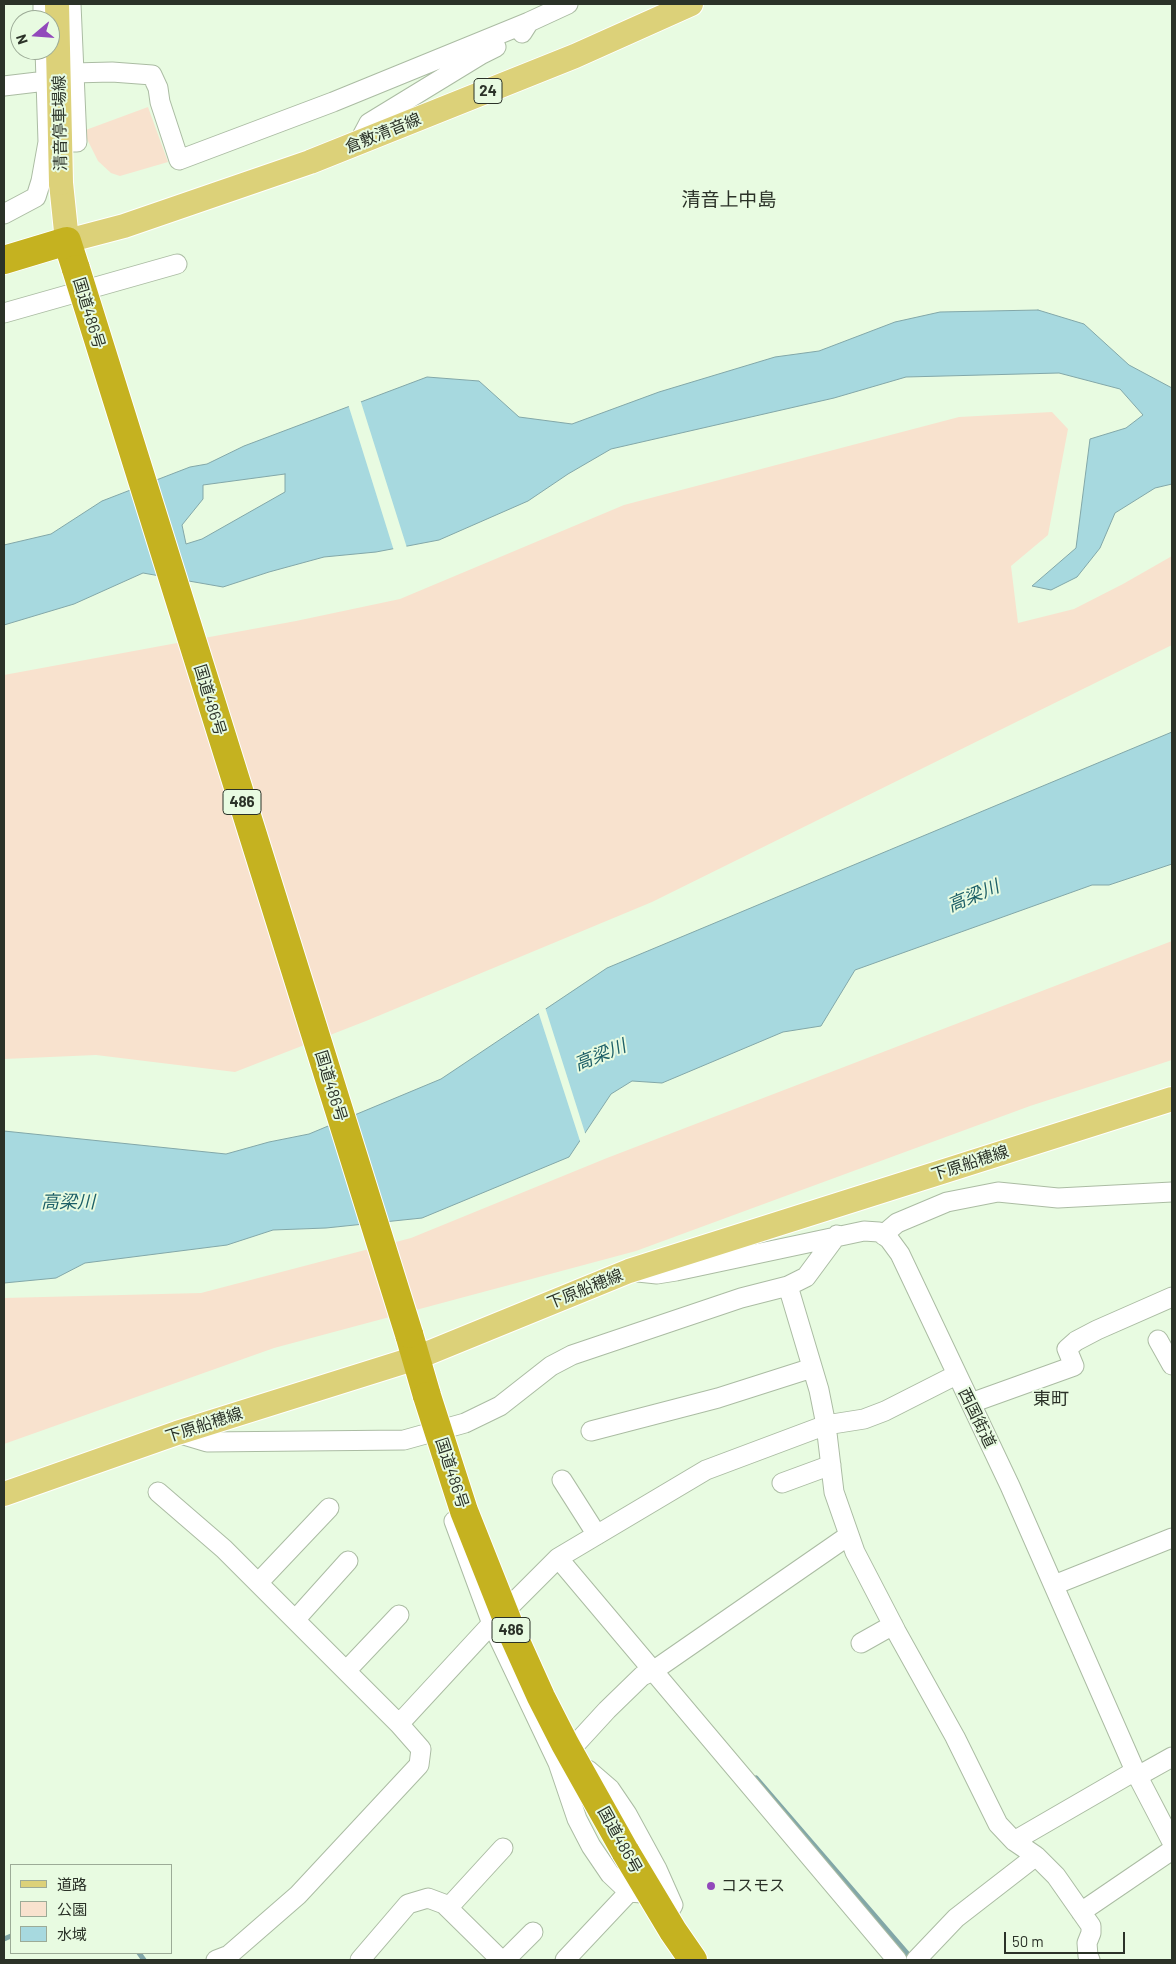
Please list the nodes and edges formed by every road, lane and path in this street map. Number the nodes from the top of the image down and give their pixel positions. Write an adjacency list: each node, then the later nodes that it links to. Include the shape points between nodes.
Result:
1 (57, 4): 13 (main road, 清音停車場線, bridge, via 61,183)
2 (72, 4): 7 (street)
3 (568, 4): 5 (street)
4 (691, 4): 11 (main road, 倉敷清音線 / 24, via 575,56)
5 (536, 14): 7 (street, via 333,102 179,160 152,75); 11 (street, via 519,37 482,54 369,123)
6 (45, 60): 8 (street)
7 (73, 74): 10 (street, via 77,142)
8 (46, 82): 9 (street); 10 (street)
9 (4, 86)
10 (48, 142): 12 (street, via 36,197)
11 (359, 142): 13 (main road, 倉敷清音線 / 24, via 283,172)
12 (4, 214)
13 (67, 242): 14 (highway); 25 (highway, 国道486号 / 486, bridge)
14 (4, 260)
15 (177, 264): 16 (street)
16 (4, 313)
17 (1172, 1099): 21 (main road, 下原船穂線)
18 (1172, 1192): 20 (street, via 1058,1198 998,1192 947,1202 897,1223)
19 (837, 1235): 20 (street, via 864,1230); 21 (street, via 676,1271 657,1274); 22 (street, via 806,1278)
20 (883, 1235): 28 (street, 西国街道, via 900,1254)
21 (629, 1271): 25 (main road, 下原船穂線)
22 (788, 1286): 27 (street); 33 (street, via 732,1301 572,1355 551,1366 500,1406 465,1424)
23 (1172, 1297): 29 (street, via 1076,1341 1067,1348 1074,1366)
24 (1158, 1340): 26 (street)
25 (412, 1346): 32 (main road, 下原船穂線); 64 (highway, 国道486号 / 486, bridge, via 464,1511 514,1638 557,1728 625,1851)
26 (1172, 1365)
27 (812, 1368): 30 (street); 31 (street, via 718,1398)
28 (956, 1375): 29 (street, 西国街道); 30 (street, via 885,1411)
29 (971, 1403): 46 (street, 西国街道)
30 (826, 1425): 34 (street); 40 (street, via 706,1470)
31 (591, 1431)
32 (177, 1433): 33 (street, via 207,1442 404,1440); 38 (main road, 下原船穂線)
33 (426, 1434): 50 (street, via 470,1567)
34 (831, 1465): 36 (street); 41 (street, via 834,1492)
35 (562, 1480): 40 (street)
36 (782, 1483)
37 (158, 1492): 45 (street)
38 (4, 1494)
39 (329, 1508): 45 (street)
40 (597, 1535): 43 (street)
41 (848, 1536): 51 (street); 54 (street)
42 (1172, 1538): 46 (street)
43 (558, 1558): 47 (street); 54 (street)
44 (348, 1561): 49 (street)
45 (258, 1583): 49 (street)
46 (1054, 1584): 58 (street, 西国街道)
47 (512, 1604)
48 (399, 1615): 53 (street)
49 (295, 1620): 53 (street)
50 (494, 1622): 55 (street); 57 (street, via 505,1655)
51 (892, 1625): 52 (street); 59 (street, via 955,1737 998,1824)
52 (861, 1643)
53 (346, 1671): 55 (street)
54 (653, 1671): 57 (street, via 642,1676 606,1710); 75 (street)
55 (399, 1724): 69 (street, via 421,1749 419,1765 298,1895 229,1955)
56 (1172, 1757): 58 (street)
57 (559, 1768): 64 (street, via 576,1819 591,1846 610,1874); 67 (street, via 588,1770 610,1789 628,1814 673,1905)
58 (1136, 1774): 59 (street); 60 (street, 西国街道)
59 (1014, 1841): 63 (street)
60 (1172, 1842)
61 (503, 1848): 65 (street)
62 (1172, 1850): 66 (street)
63 (1036, 1856): 66 (street, via 1056,1876); 76 (street, via 956,1918)
64 (639, 1893): 67 (highway, 国道486号 / 486); 73 (street)
65 (448, 1908): 70 (street, via 428,1898 408,1904); 71 (street)
66 (1081, 1912): 77 (street, via 1091,1926 1087,1942)
67 (665, 1919): 74 (highway, 国道486号 / 486)
68 (533, 1932): 72 (street)
69 (216, 1960)
70 (360, 1960)
71 (501, 1960)
72 (506, 1960)
73 (564, 1960)
74 (693, 1960)
75 (897, 1960)
76 (917, 1960)
77 (1090, 1960)

